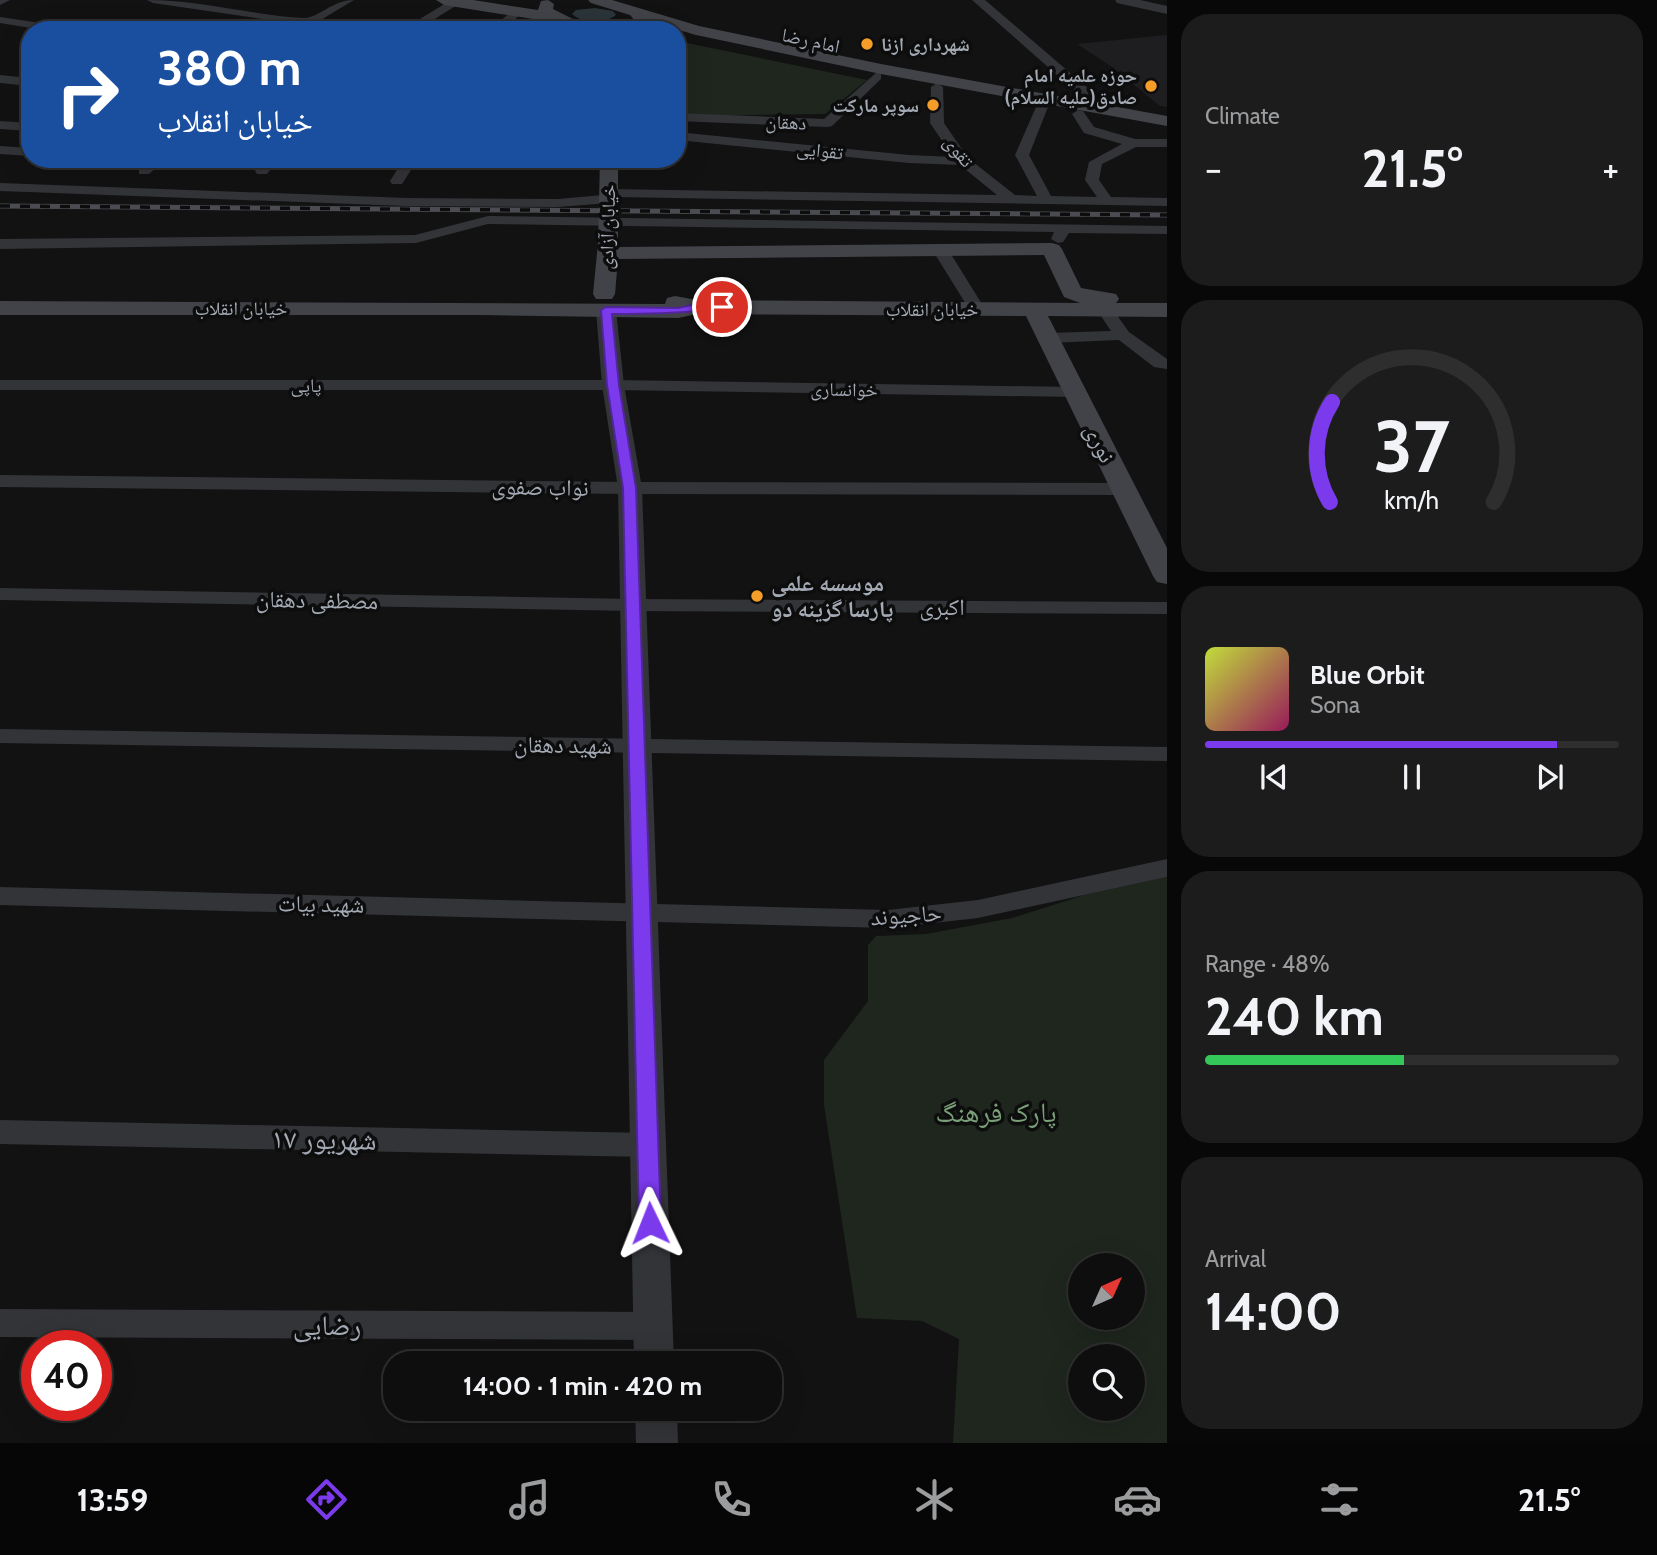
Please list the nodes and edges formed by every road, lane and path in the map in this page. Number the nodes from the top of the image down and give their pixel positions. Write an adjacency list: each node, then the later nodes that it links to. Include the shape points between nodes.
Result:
1 (153, 0): 15 (street)
2 (348, 0): 16 (street)
3 (545, 0): 13 (main road, via 545,10)
4 (598, 0): 12 (main road)
5 (978, 0): 31 (street)
6 (1122, 0): 10 (street)
7 (1161, 0): 9 (street)
8 (462, 1): 11 (main road); 17 (street)
9 (1167, 1)
10 (1167, 10)
11 (519, 11): 13 (main road); 18 (street)
12 (636, 12): 20 (main road); 21 (main road)
13 (555, 18): 19 (main road)
14 (0, 20): 22 (street)
15 (303, 21)
16 (312, 21)
17 (425, 21)
18 (506, 21)
19 (563, 21)
20 (643, 21)
21 (666, 21)
22 (21, 23)
23 (686, 27): 25 (main road)
24 (686, 34): 25 (main road)
25 (741, 43): 26 (main road, امام رضا); 31 (main road, امام رضا)
26 (877, 76): 29 (main road, امام رضا); 33 (street, دهقان, via 827,123)
27 (0, 79): 28 (street)
28 (21, 81)
29 (937, 88): 30 (main road, امام رضا); 43 (street, تقوی, via 937,123)
30 (1042, 107): 32 (main road, امام رضا); 52 (street, via 1022,155)
31 (1105, 110): 34 (main road, امام رضا)
32 (1078, 114): 37 (main road, امام رضا); 39 (street, via 1089,130)
33 (686, 117)
34 (1167, 121)
35 (0, 125): 36 (street)
36 (21, 126)
37 (1167, 131)
38 (686, 137): 43 (street, تقوایی)
39 (1134, 143): 40 (street); 54 (street, via 1097,162 1092,180)
40 (1167, 143)
41 (0, 150): 42 (street)
42 (21, 151)
43 (963, 161): 51 (street, تقوی)
44 (148, 168): 47 (street)
45 (405, 168): 48 (street)
46 (609, 168): 50 (main road, خیابان آزادی)
47 (144, 171)
48 (397, 181)
49 (0, 187): 50 (street, via 407,202 558,203)
50 (609, 196): 51 (street); 56 (main road, خیابان آزادی)
51 (1012, 200): 52 (street)
52 (1046, 200): 53 (street)
53 (1075, 201): 54 (street); 58 (street)
54 (1107, 201): 55 (street)
55 (1167, 202)
56 (611, 224): 57 (street); 60 (street, via 488,220 416,239); 63 (main road, خیابان آزادی)
57 (1064, 228): 58 (street); 61 (street)
58 (1089, 228): 59 (street)
59 (1167, 230)
60 (0, 244)
61 (1052, 250): 62 (main road); 66 (main road, via 1072,292)
62 (941, 251): 63 (main road); 68 (street)
63 (609, 253): 65 (main road, خیابان آزادی)
64 (1167, 300): 66 (main road, خیابان انقلاب)
65 (605, 302): 67 (main road, خیابان انقلاب, via 482,308); 68 (main road, خیابان انقلاب, via 678,311 697,307); 75 (street, خیابان آزادی)
66 (1102, 305): 69 (main road, خیابان انقلاب); 70 (main road, خیابان انقلاب); 71 (street)
67 (0, 308)
68 (977, 309): 69 (main road, خیابان انقلاب)
69 (1034, 310): 72 (main road, نوری)
70 (1167, 310)
71 (1123, 335): 72 (street); 73 (street)
72 (1048, 338): 76 (main road, نوری)
73 (1167, 364)
74 (0, 385): 75 (street, پاپی)
75 (613, 385): 76 (street, خوانساری); 78 (street, خیابان آزادی)
76 (1074, 392): 79 (main road, نوری)
77 (0, 481): 78 (street, نواب صفوی)
78 (630, 488): 79 (street, نواب صفوی); 82 (street, خیابان آزادی)
79 (1123, 489): 80 (main road, نوری)
80 (1167, 576)
81 (0, 594): 82 (street, مصطفی دهقان)
82 (633, 605): 83 (street, اکبری); 85 (street, خیابان آزادی)
83 (1167, 608)
84 (0, 736): 85 (street, شهید دهقان)
85 (637, 746): 86 (street, شهید دهقان); 89 (street, خیابان آزادی)
86 (1167, 754)
87 (1167, 868): 89 (street, حاجیوند, via 978,909 888,919)
88 (0, 896): 89 (street, شهید بیات)
89 (641, 912): 91 (street, خیابان آزادی)
90 (0, 1132): 91 (street, ۱۷ شهریور)
91 (648, 1146): 93 (street, خیابان آزادی)
92 (0, 1323): 93 (street, رضایی)
93 (653, 1326): 94 (street, خیابان آزادی)
94 (654, 1351)
95 (656, 1421): 96 (street)
96 (657, 1443)

